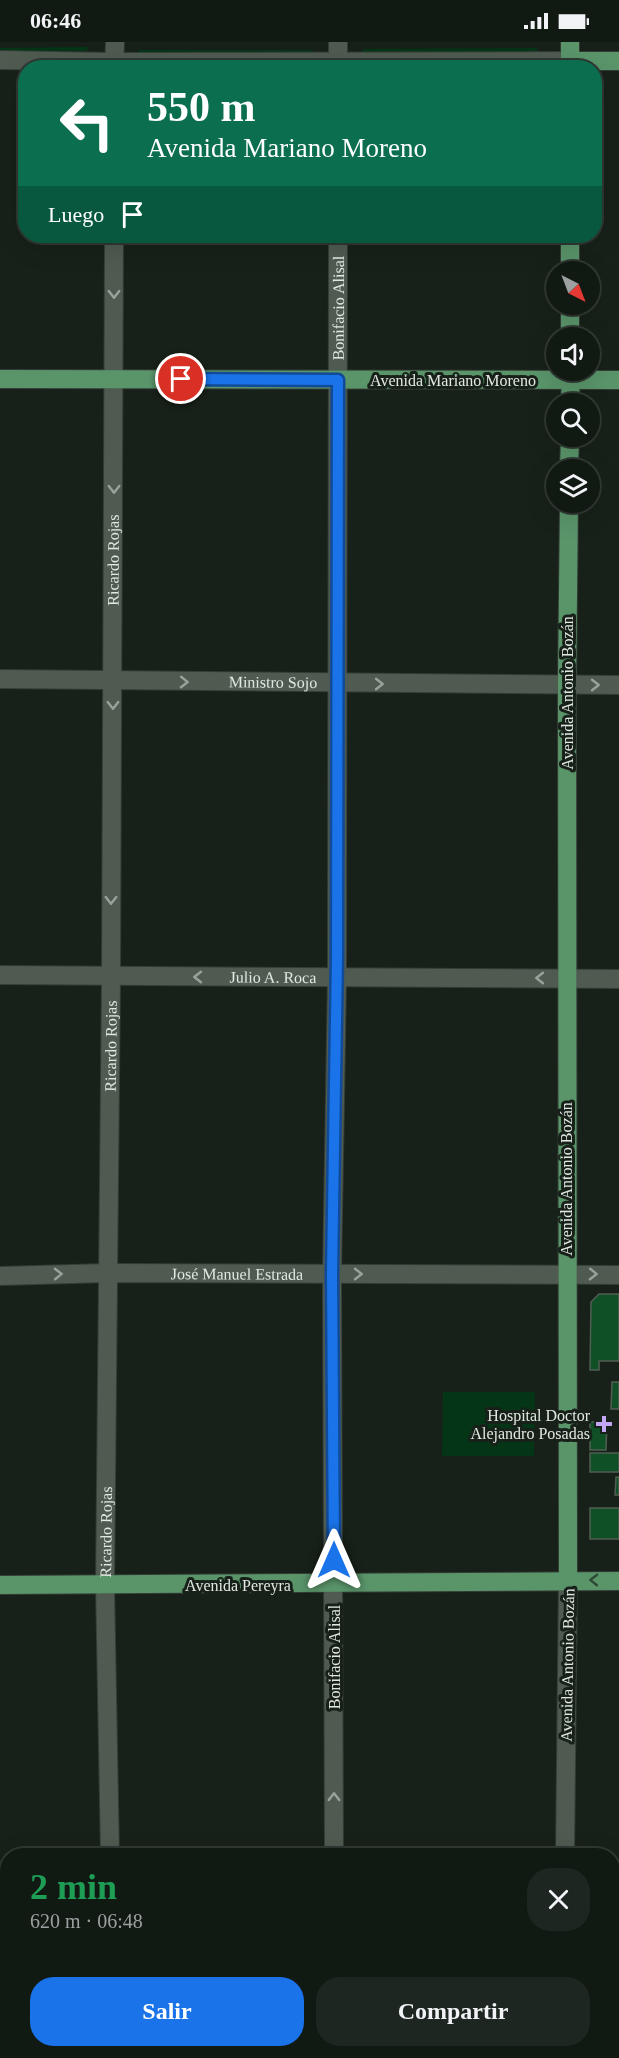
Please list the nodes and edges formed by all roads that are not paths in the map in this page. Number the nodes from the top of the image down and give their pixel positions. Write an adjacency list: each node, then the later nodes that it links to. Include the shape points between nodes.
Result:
1 (115, 42): 5 (street)
2 (338, 42): 6 (street)
3 (570, 42): 7 (main road)
4 (0, 60): 8 (street)
5 (114, 60)
6 (338, 60)
7 (570, 60)
8 (18, 61)
9 (619, 61): 10 (main road)
10 (602, 62)
11 (114, 243): 18 (street, Ricardo Rojas, one-way to 18)
12 (338, 243): 19 (street, Bonifacio Alisal)
13 (570, 243): 14 (main road)
14 (570, 261)
15 (546, 376): 19 (main road, Avenida Mariano Moreno)
16 (600, 378): 20 (main road, Avenida Mariano Moreno)
17 (0, 379): 18 (main road, Avenida Mariano Moreno)
18 (114, 379): 19 (main road, Avenida Mariano Moreno); 23 (street, Ricardo Rojas, one-way to 23)
19 (338, 380): 24 (street, Bonifacio Alisal)
20 (619, 380)
21 (569, 513): 25 (main road, Avenida Antonio Bozán)
22 (0, 679): 23 (street, Ministro Sojo)
23 (113, 681): 24 (street, Ministro Sojo, one-way to 24); 28 (street, Ricardo Rojas, one-way to 28)
24 (337, 683): 25 (street, Ministro Sojo, one-way to 25); 29 (street, Bonifacio Alisal)
25 (567, 685): 26 (street, Ministro Sojo, one-way to 26); 30 (main road, Avenida Antonio Bozán)
26 (619, 685)
27 (0, 975): 28 (street, Julio A. Roca)
28 (111, 977): 29 (street, Julio A. Roca, one-way to 28); 32 (street, Ricardo Rojas)
29 (336, 978): 30 (street, Julio A. Roca, one-way to 29); 33 (street, Bonifacio Alisal)
30 (567, 978): 31 (street, Julio A. Roca); 34 (main road, Avenida Antonio Bozán)
31 (619, 979)
32 (108, 1273): 33 (street, José Manuel Estrada); 36 (street, José Manuel Estrada, one-way to 32); 41 (street, Ricardo Rojas)
33 (332, 1274): 34 (street, José Manuel Estrada, one-way to 34); 39 (street, Bonifacio Alisal)
34 (566, 1274): 35 (street, José Manuel Estrada, one-way to 35); 37 (main road, Avenida Antonio Bozán)
35 (619, 1275)
36 (0, 1276)
37 (568, 1580): 38 (main road, Avenida Pereyra, one-way to 37); 39 (main road, Avenida Pereyra); 44 (street, Avenida Antonio Bozán)
38 (619, 1581)
39 (334, 1584): 41 (main road, Avenida Pereyra); 43 (street, Bonifacio Alisal, one-way to 39)
40 (0, 1585): 41 (main road, Avenida Pereyra)
41 (105, 1585): 42 (street, Ricardo Rojas)
42 (110, 1848)
43 (334, 1848)
44 (565, 1848)

